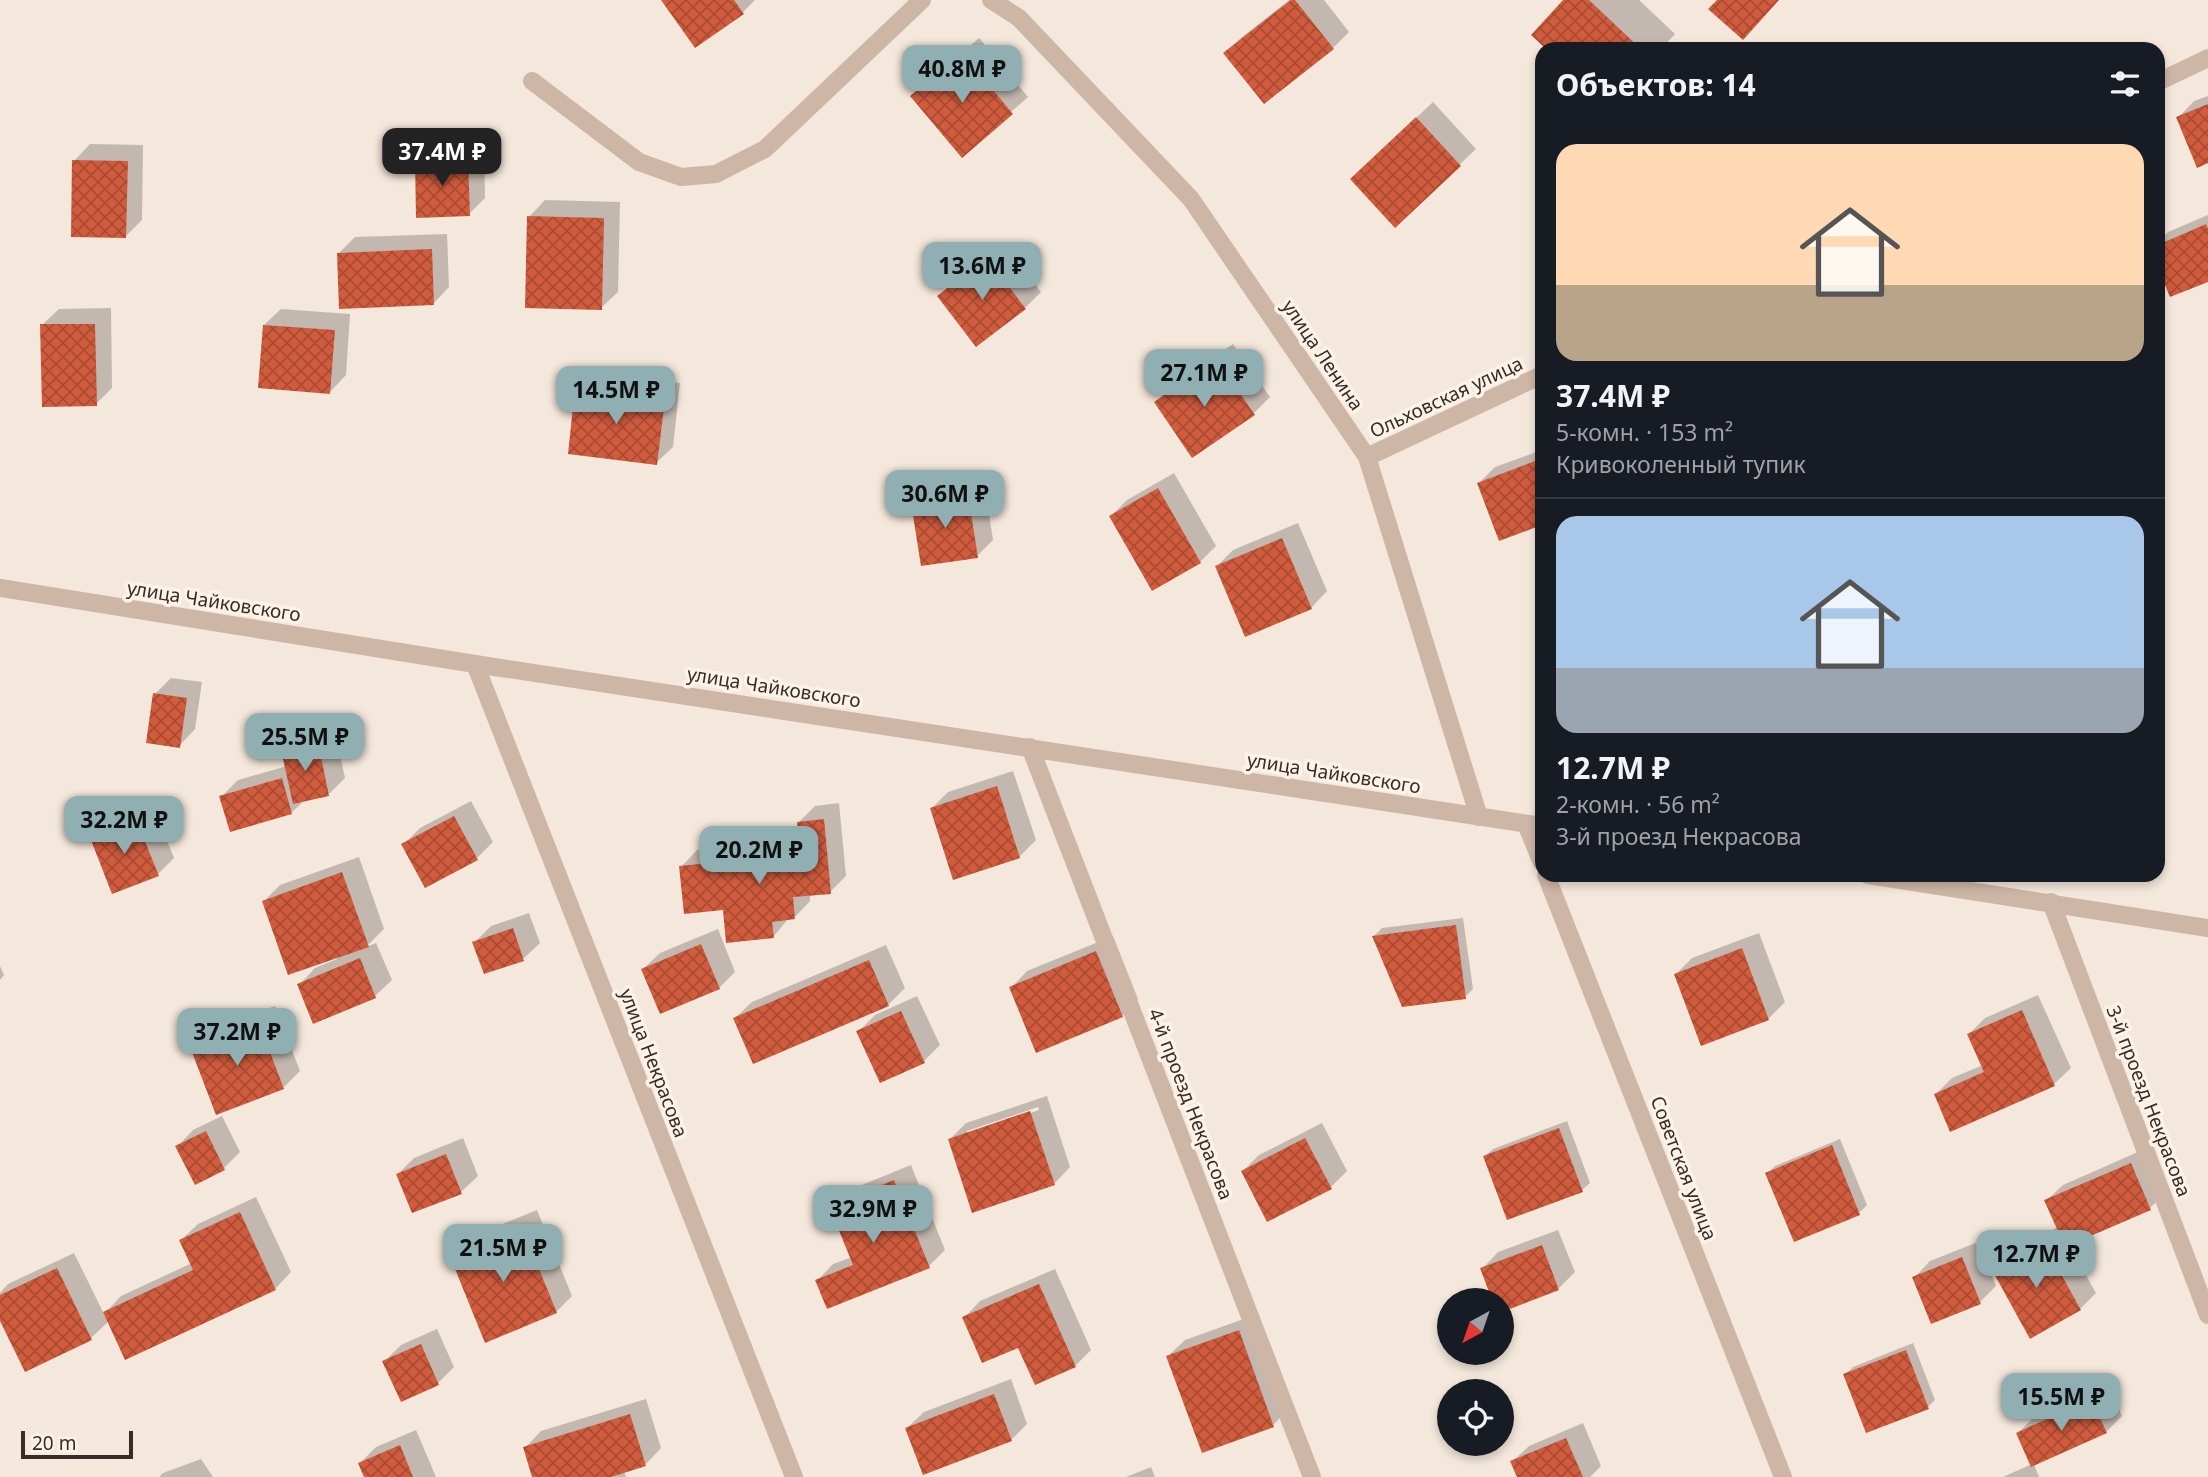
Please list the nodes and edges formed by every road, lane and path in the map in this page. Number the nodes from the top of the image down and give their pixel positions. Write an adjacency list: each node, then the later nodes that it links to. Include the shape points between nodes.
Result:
1 (922, 0): 7 (street, via 765,149 716,174 681,177 639,162)
2 (991, 0): 4 (street, улица Ленина)
3 (1024, 0): 4 (street)
4 (1019, 18): 9 (street, улица Ленина, via 1191,199)
5 (2208, 58): 6 (street)
6 (2165, 79)
7 (532, 81)
8 (1535, 378): 9 (street, Ольховская улица)
9 (1367, 457): 13 (street, улица Ленина)
10 (0, 588): 11 (street, улица Чайковского)
11 (475, 664): 12 (street, улица Чайковского); 20 (street, улица Некрасова)
12 (1030, 747): 13 (street, улица Чайковского); 21 (street, 4-й проезд Некрасова)
13 (1479, 817): 14 (street, улица Чайковского)
14 (1534, 825)
15 (1549, 882): 22 (street, Советская улица)
16 (1915, 882): 17 (street)
17 (2051, 902): 18 (street); 19 (street, 3-й проезд Некрасова)
18 (2208, 928)
19 (2208, 1315)
20 (794, 1477)
21 (1312, 1477)
22 (1783, 1477)

